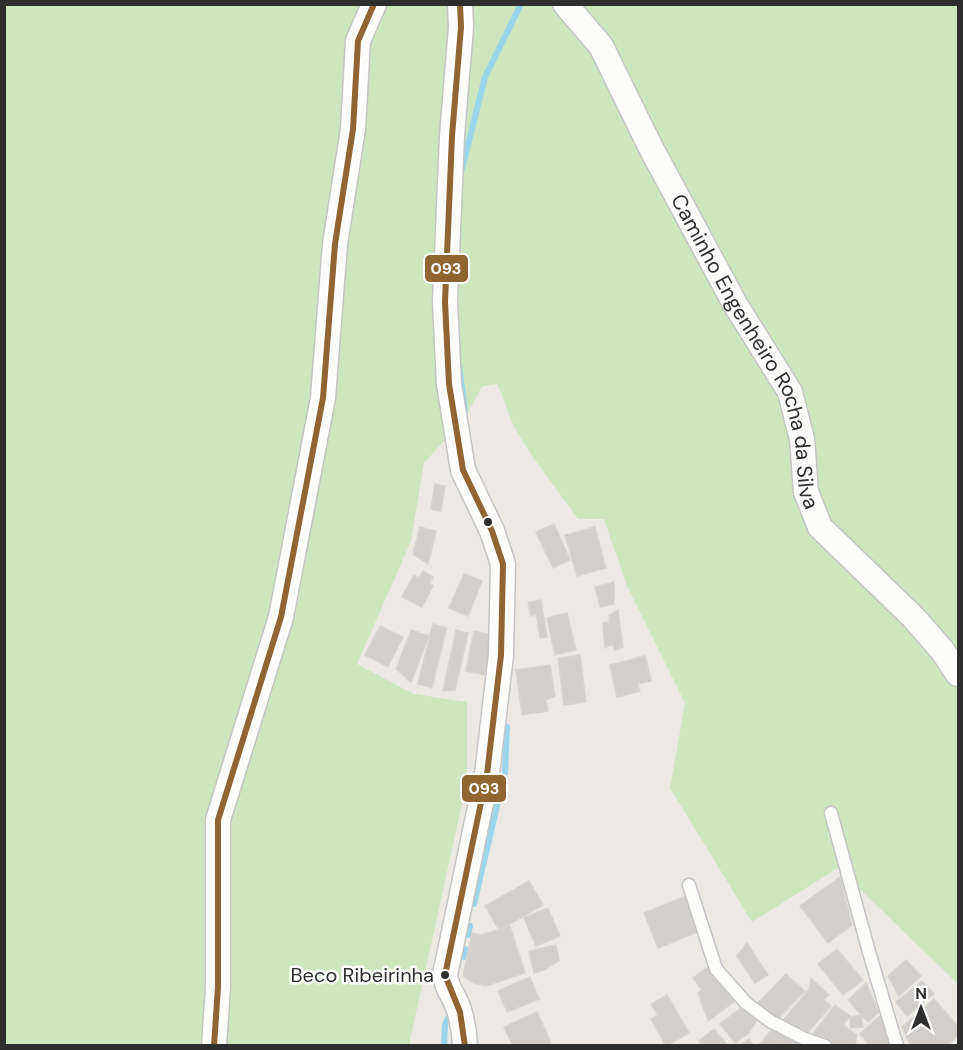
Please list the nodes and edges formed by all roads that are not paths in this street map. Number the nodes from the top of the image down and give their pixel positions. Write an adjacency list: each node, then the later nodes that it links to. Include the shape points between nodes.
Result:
1 (374, 4): 7 (street, via 358,41 353,129 335,244 323,398 281,617 218,820)
2 (460, 4): 8 (street, via 445,302 449,384 463,470 503,564 501,655 487,774 445,975 461,1016)
3 (565, 4): 4 (street, Caminho Engenheiro Rocha da Silva, via 601,46 735,304 790,392 802,439 806,492 820,527 913,617)
4 (958, 674)
5 (831, 813): 10 (lane)
6 (690, 885): 9 (lane, via 716,969 746,1002 770,1020)
7 (214, 1046)
8 (465, 1046)
9 (825, 1046)
10 (897, 1046)

